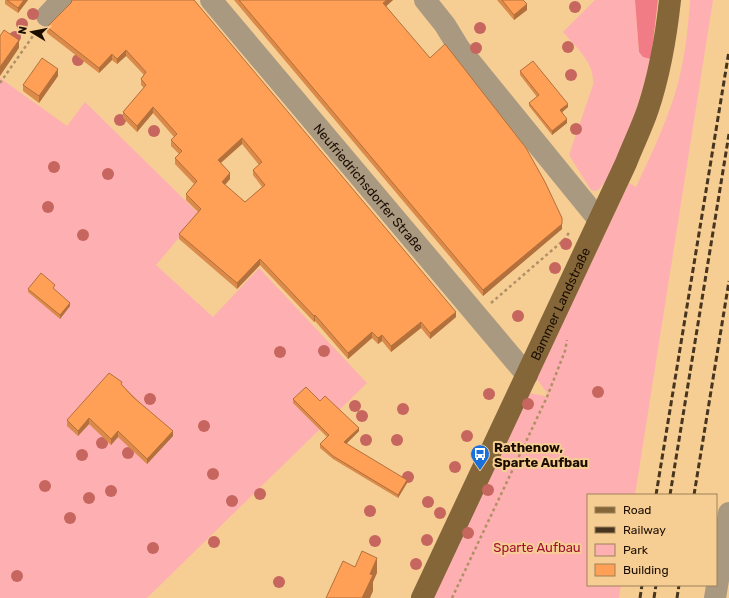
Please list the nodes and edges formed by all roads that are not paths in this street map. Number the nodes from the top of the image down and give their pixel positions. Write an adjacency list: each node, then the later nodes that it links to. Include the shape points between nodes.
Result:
1 (62, 0): 5 (street)
2 (211, 0): 7 (street, Neufriedrichsdorfer Straße)
3 (425, 0): 6 (street, via 459,48)
4 (670, 0): 6 (main road, Bammer Landstraße, via 660,67 648,110)
5 (47, 16)
6 (593, 211): 7 (main road, Bammer Landstraße)
7 (527, 375): 11 (main road, Bammer Landstraße)
8 (729, 513): 9 (street)
9 (717, 586)
10 (717, 586): 12 (street)
11 (422, 598)
12 (715, 598)

